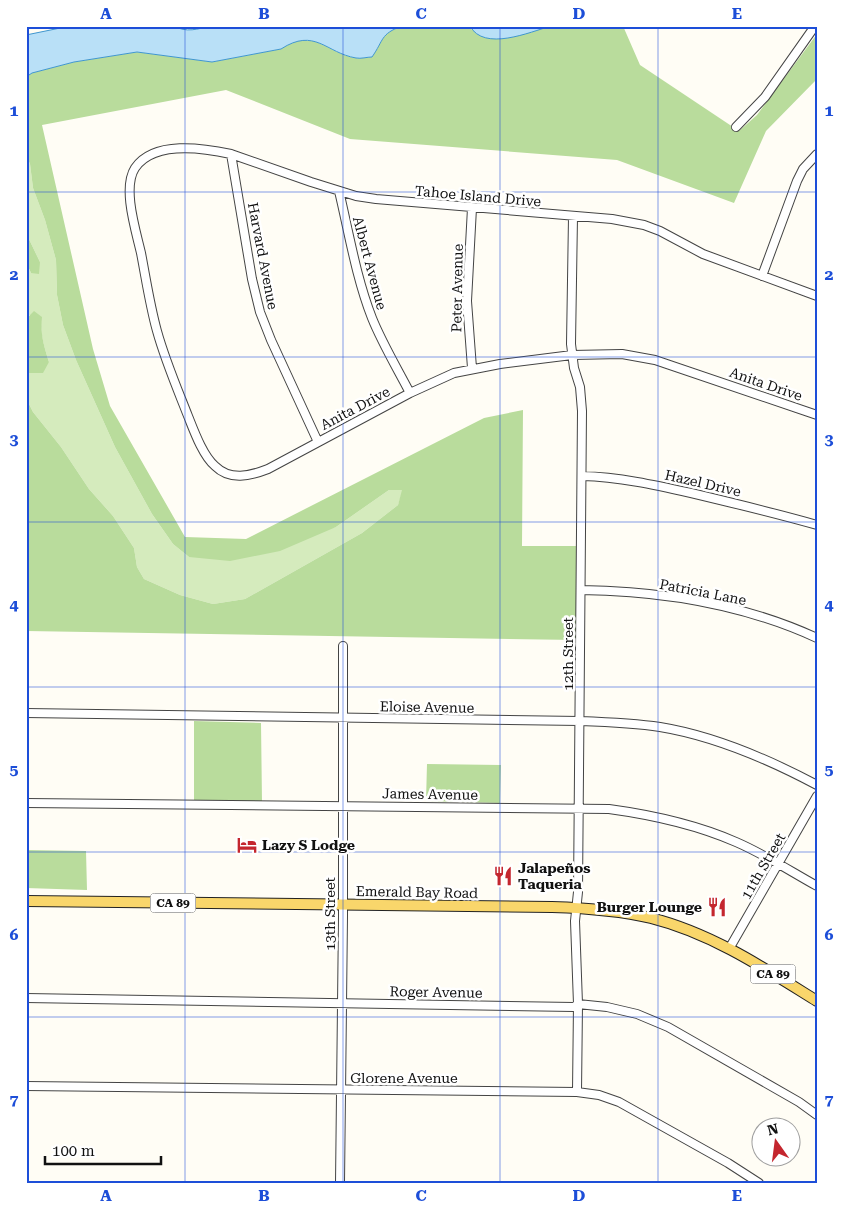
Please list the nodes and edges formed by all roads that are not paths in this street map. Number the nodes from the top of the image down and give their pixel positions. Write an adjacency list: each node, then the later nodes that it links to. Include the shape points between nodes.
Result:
1 (816, 26): 2 (street, via 765,97)
2 (736, 127)
3 (231, 154): 5 (street, Tahoe Island Drive, via 181,148 150,156); 6 (street, Tahoe Island Drive); 15 (street, Harvard Avenue, via 260,312)
4 (817, 154): 9 (street, via 797,181)
5 (136, 167): 15 (street, Anita Drive, via 130,181 131,204 156,329 192,424 214,465 232,476 250,475)
6 (339, 191): 7 (street, Tahoe Island Drive, via 376,199); 13 (street, Albert Avenue, via 372,320)
7 (472, 208): 8 (street, Tahoe Island Drive); 12 (street, Peter Avenue, via 467,301)
8 (573, 216): 9 (street, Tahoe Island Drive, via 644,225 704,254); 11 (street, 12th Street)
9 (762, 276): 10 (street, Tahoe Island Drive)
10 (817, 296)
11 (572, 355): 12 (street, Anita Drive); 14 (street, Anita Drive, via 622,354 647,358); 16 (street, 12th Street, via 582,397)
12 (472, 368): 13 (street, Anita Drive, via 445,376)
13 (410, 393): 15 (street, Anita Drive)
14 (817, 415)
15 (318, 442)
16 (582, 476): 17 (street, Hazel Drive, via 654,485); 18 (street, 12th Street)
17 (817, 525)
18 (580, 590): 19 (street, Patricia Lane, via 651,594 733,608); 23 (street, 12th Street)
19 (817, 638)
20 (343, 646): 22 (street, 13th Street)
21 (26, 713): 22 (street, Eloise Avenue)
22 (344, 719): 23 (street, Eloise Avenue); 27 (street, 13th Street)
23 (580, 721): 24 (street, Eloise Avenue, via 662,727 686,733 757,756); 28 (street, 12th Street)
24 (817, 785)
25 (817, 796): 29 (street, 11th Street)
26 (26, 802): 27 (street, James Avenue)
27 (343, 806): 28 (street, James Avenue); 32 (street, 13th Street)
28 (579, 808): 29 (street, James Avenue, via 618,810 664,818 723,837); 33 (street, 12th Street)
29 (779, 864): 30 (street, James Avenue); 34 (street, 11th Street)
30 (817, 886)
31 (26, 902): 32 (main road, Emerald Bay Road / CA 89)
32 (342, 905): 33 (main road, Emerald Bay Road / CA 89); 37 (street, 13th Street)
33 (578, 908): 34 (main road, Emerald Bay Road / CA 89, via 650,918 693,932); 38 (street, 12th Street)
34 (729, 949): 36 (main road, Emerald Bay Road / CA 89)
35 (26, 998): 37 (street, Roger Avenue)
36 (817, 1001)
37 (342, 1002): 38 (street, Roger Avenue, via 574,1007); 40 (street, 13th Street)
38 (578, 1004): 41 (street, 12th Street); 42 (street, Roger Avenue, via 637,1014 668,1027)
39 (26, 1086): 40 (street, Glorene Avenue)
40 (341, 1090): 41 (street, Glorene Avenue); 43 (street, 13th Street)
41 (577, 1092): 44 (street, Glorene Avenue, via 619,1102 728,1162)
42 (817, 1115)
43 (340, 1183)
44 (759, 1183)

